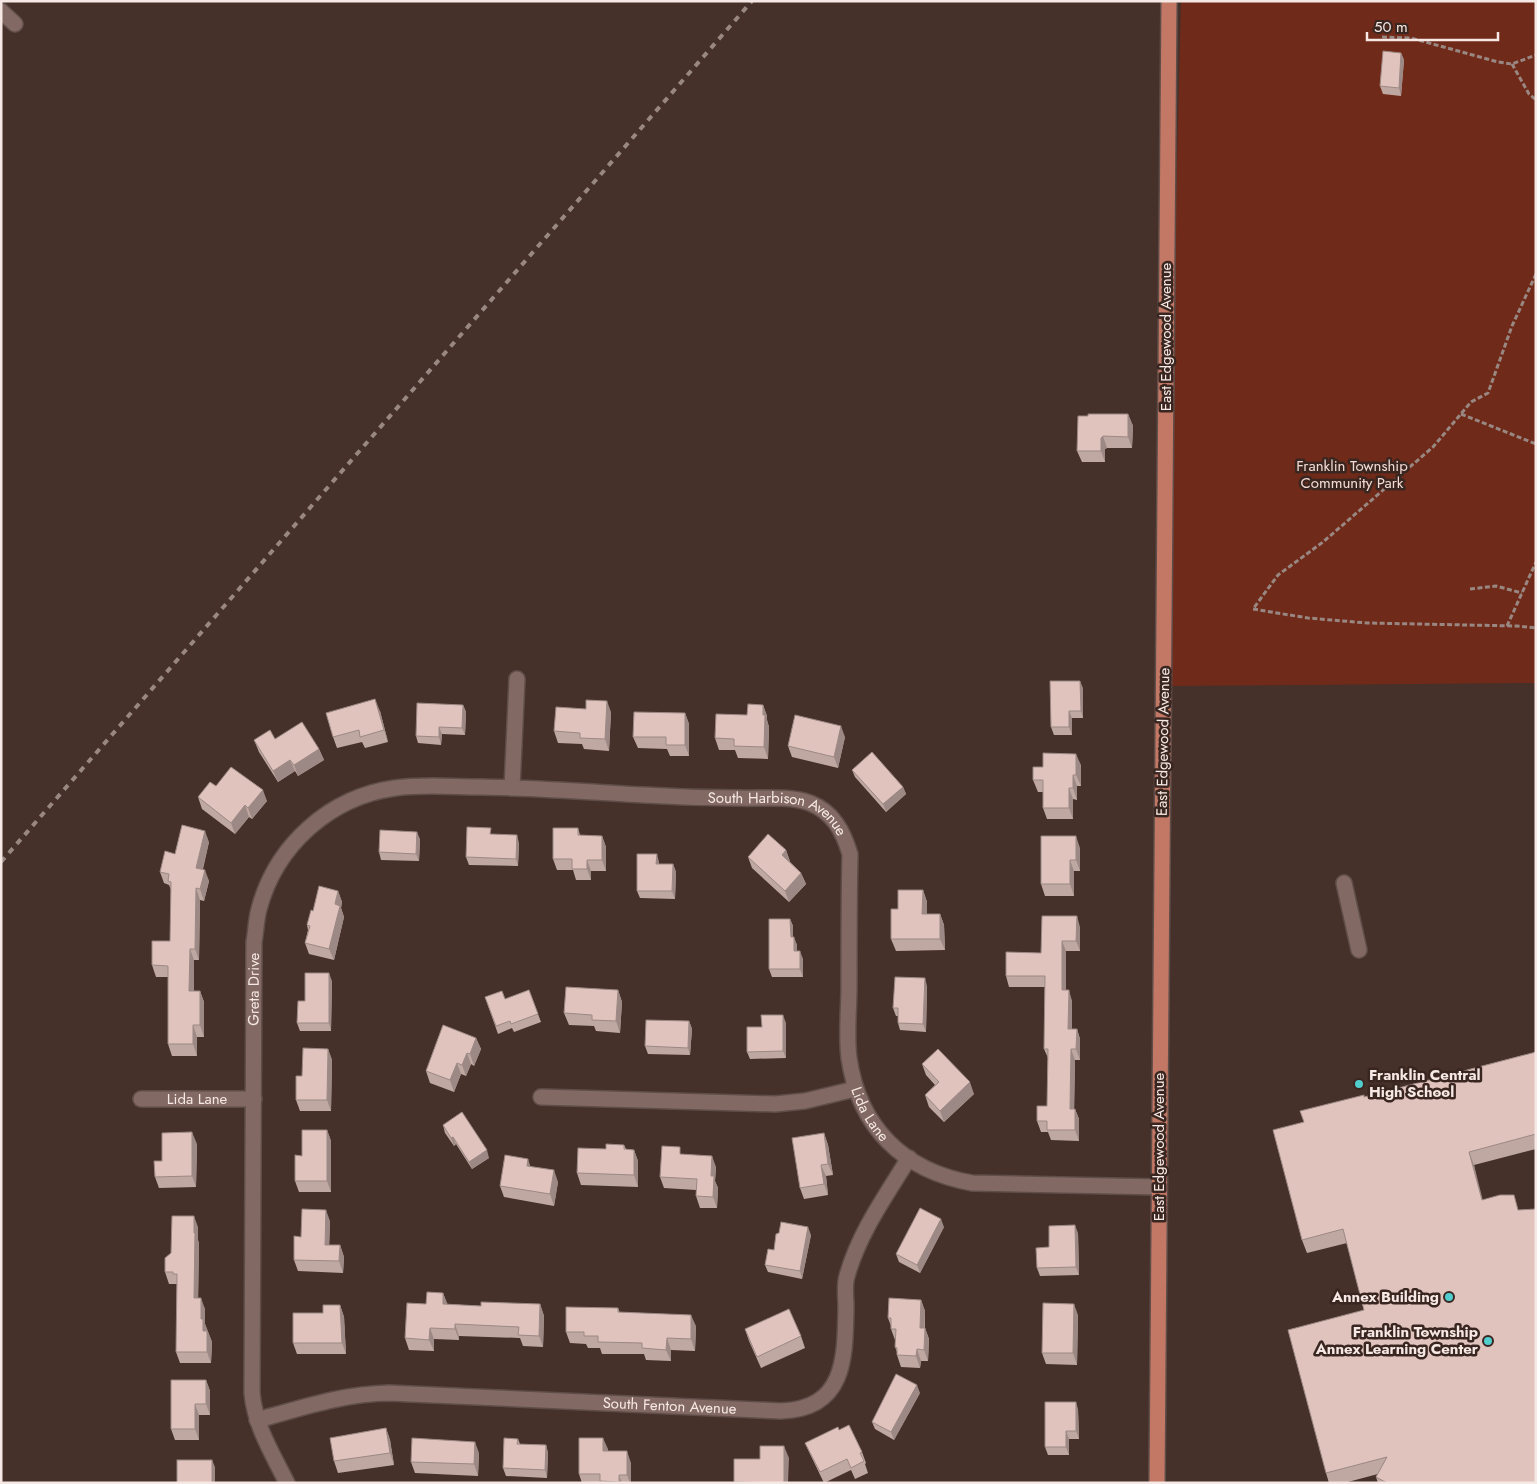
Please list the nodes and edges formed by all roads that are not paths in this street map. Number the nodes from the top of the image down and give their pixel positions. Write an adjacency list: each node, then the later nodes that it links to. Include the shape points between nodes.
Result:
1 (1169, 1): 13 (main road, East Edgewood Avenue)
2 (1, 11): 3 (street)
3 (16, 24)
4 (517, 679): 5 (street)
5 (512, 788): 8 (street, South Harbison Avenue, via 789,799 804,801 826,812 842,831 850,854 849,1057); 11 (street, Greta Drive, via 420,786 373,792 342,804 322,817 287,850 271,878 256,924)
6 (1344, 883): 7 (street)
7 (1359, 950)
8 (855, 1089): 9 (street, Lida Lane, via 805,1101 775,1104); 12 (street, Lida Lane, via 874,1124 889,1143)
9 (542, 1097)
10 (141, 1099): 11 (street, Lida Lane)
11 (254, 1099): 14 (street, Greta Drive, via 252,1393)
12 (909, 1158): 13 (street, Lida Lane, via 938,1175 972,1183); 14 (street, South Fenton Avenue, via 861,1237 846,1279 845,1350 836,1381 826,1394 806,1407 781,1411 381,1394 337,1398)
13 (1159, 1187): 16 (main road, East Edgewood Avenue)
14 (257, 1420): 15 (street, Greta Drive)
15 (287, 1483)
16 (1157, 1483)

